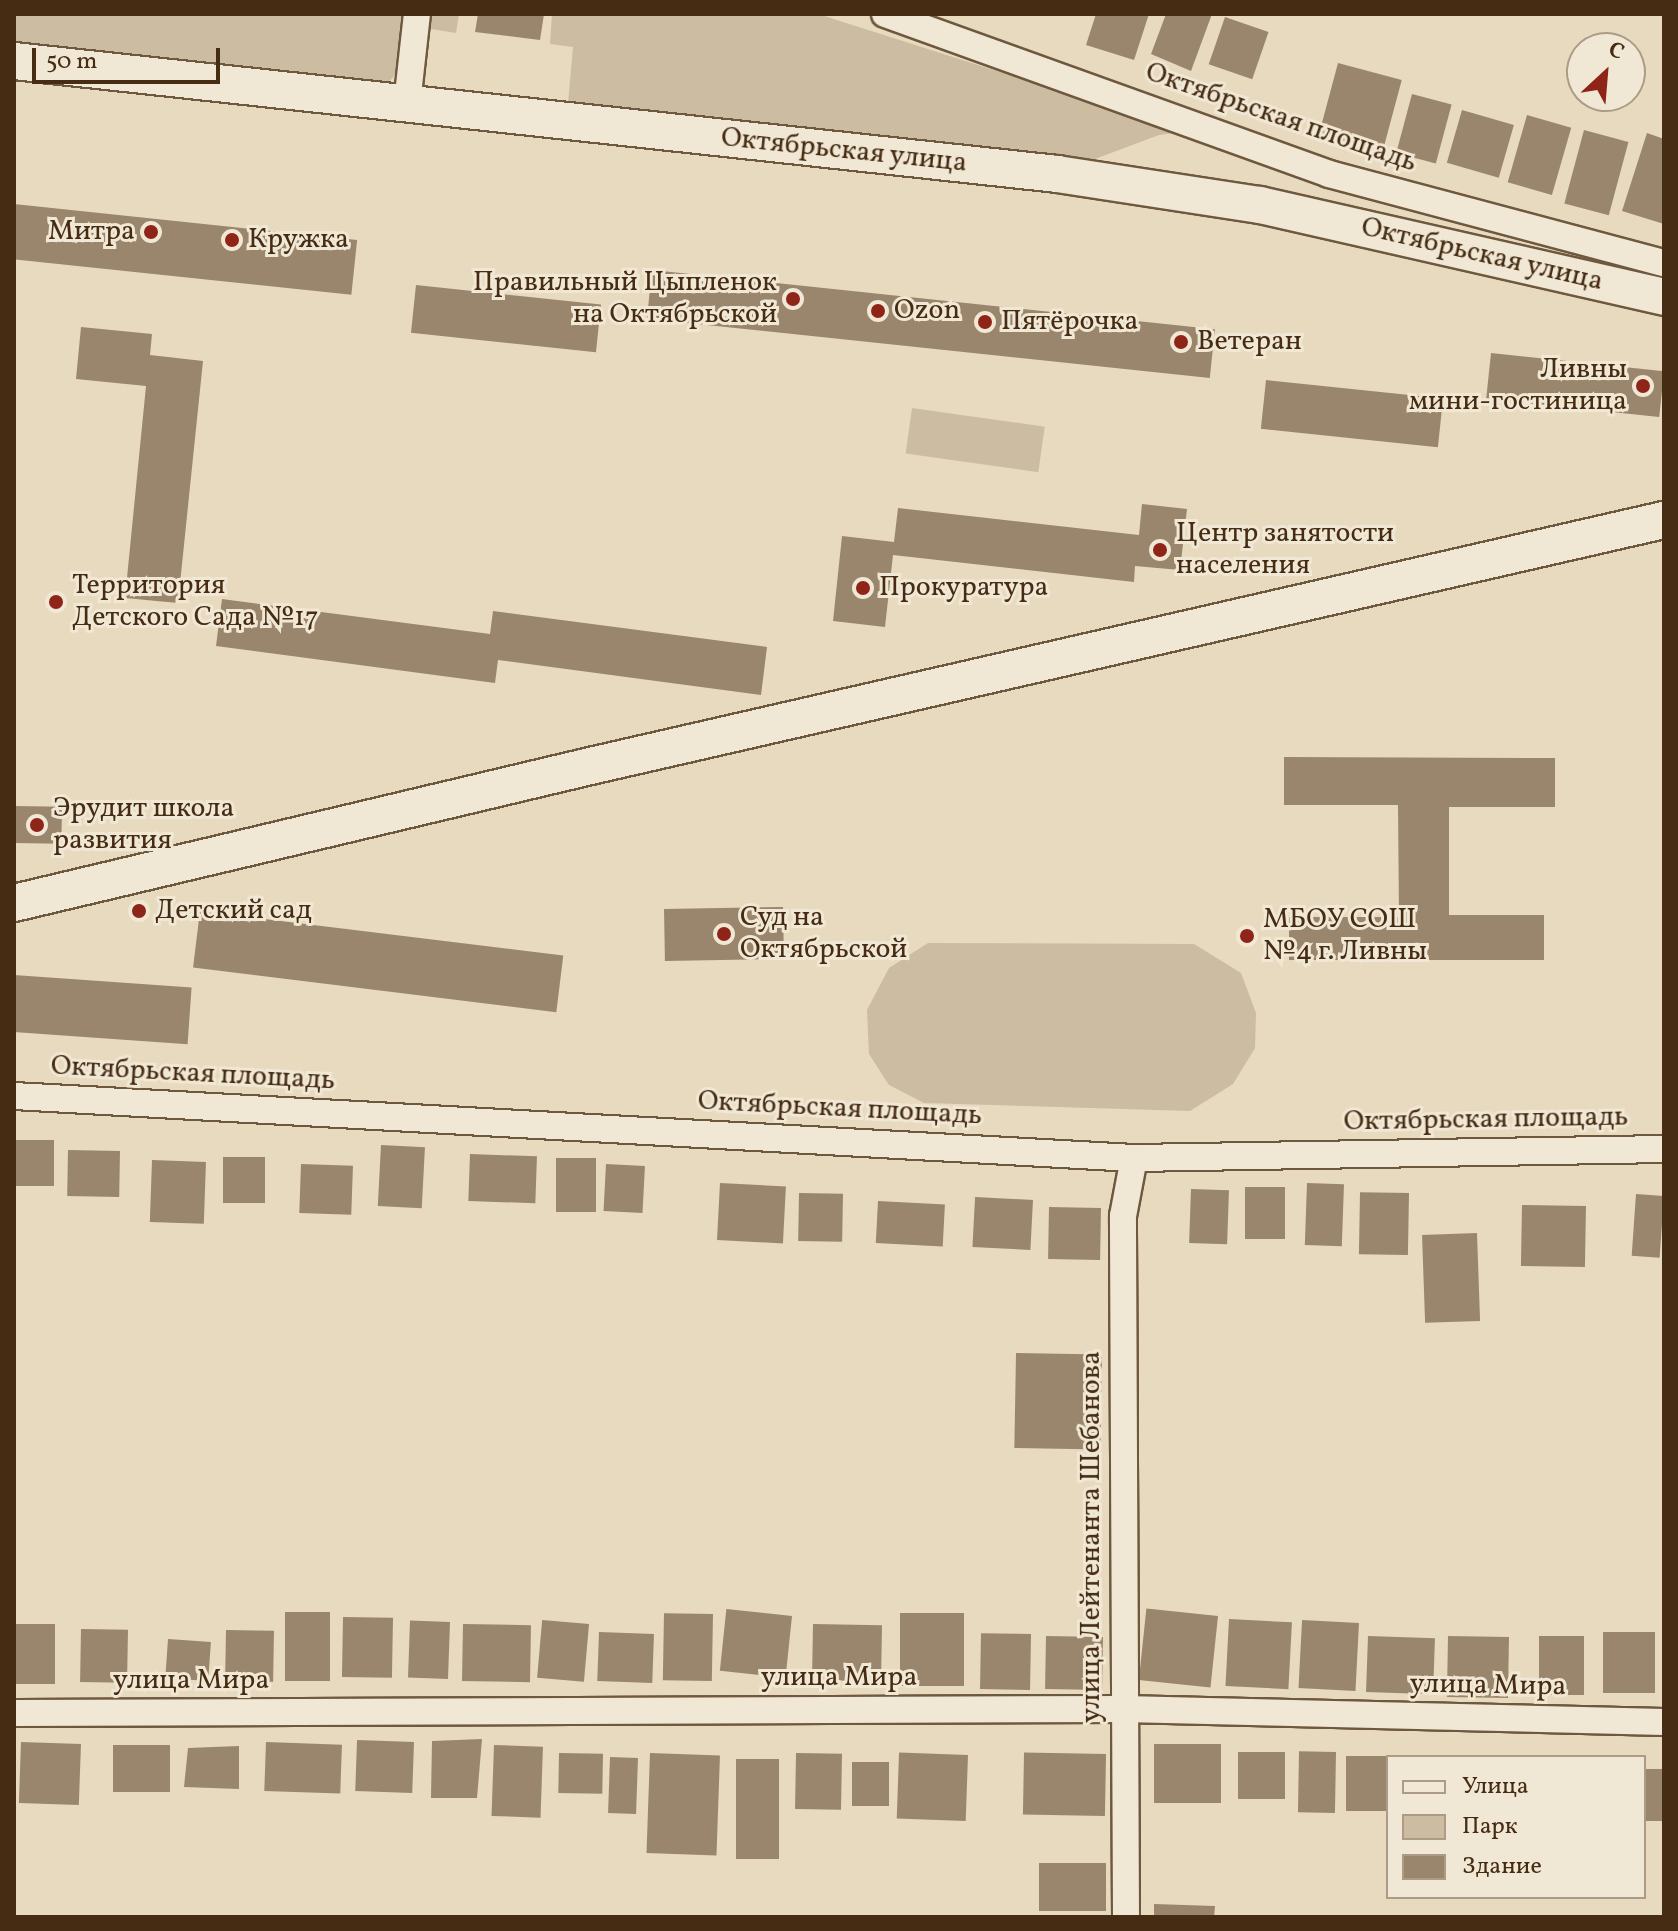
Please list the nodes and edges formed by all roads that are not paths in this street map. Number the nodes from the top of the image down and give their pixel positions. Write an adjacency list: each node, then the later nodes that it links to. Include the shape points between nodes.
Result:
1 (417, 14): 4 (street)
2 (885, 14): 5 (street, Октябрьская площадь, via 1329,174)
3 (14, 61): 4 (street, Октябрьская улица)
4 (407, 104): 6 (street, Октябрьская улица, via 1057,174 1244,202)
5 (1664, 263)
6 (1664, 297)
7 (1664, 520): 8 (street)
8 (14, 903)
9 (14, 1096): 11 (street, Октябрьская площадь)
10 (1664, 1149): 11 (street, Октябрьская площадь)
11 (1134, 1158): 12 (street, улица Лейтенанта Шебанова, via 1123,1216)
12 (1124, 1709): 13 (street, улица Мира); 14 (street, улица Мира); 15 (street, улица Лейтенанта Шебанова)
13 (14, 1713)
14 (1664, 1722)
15 (1126, 1917)

